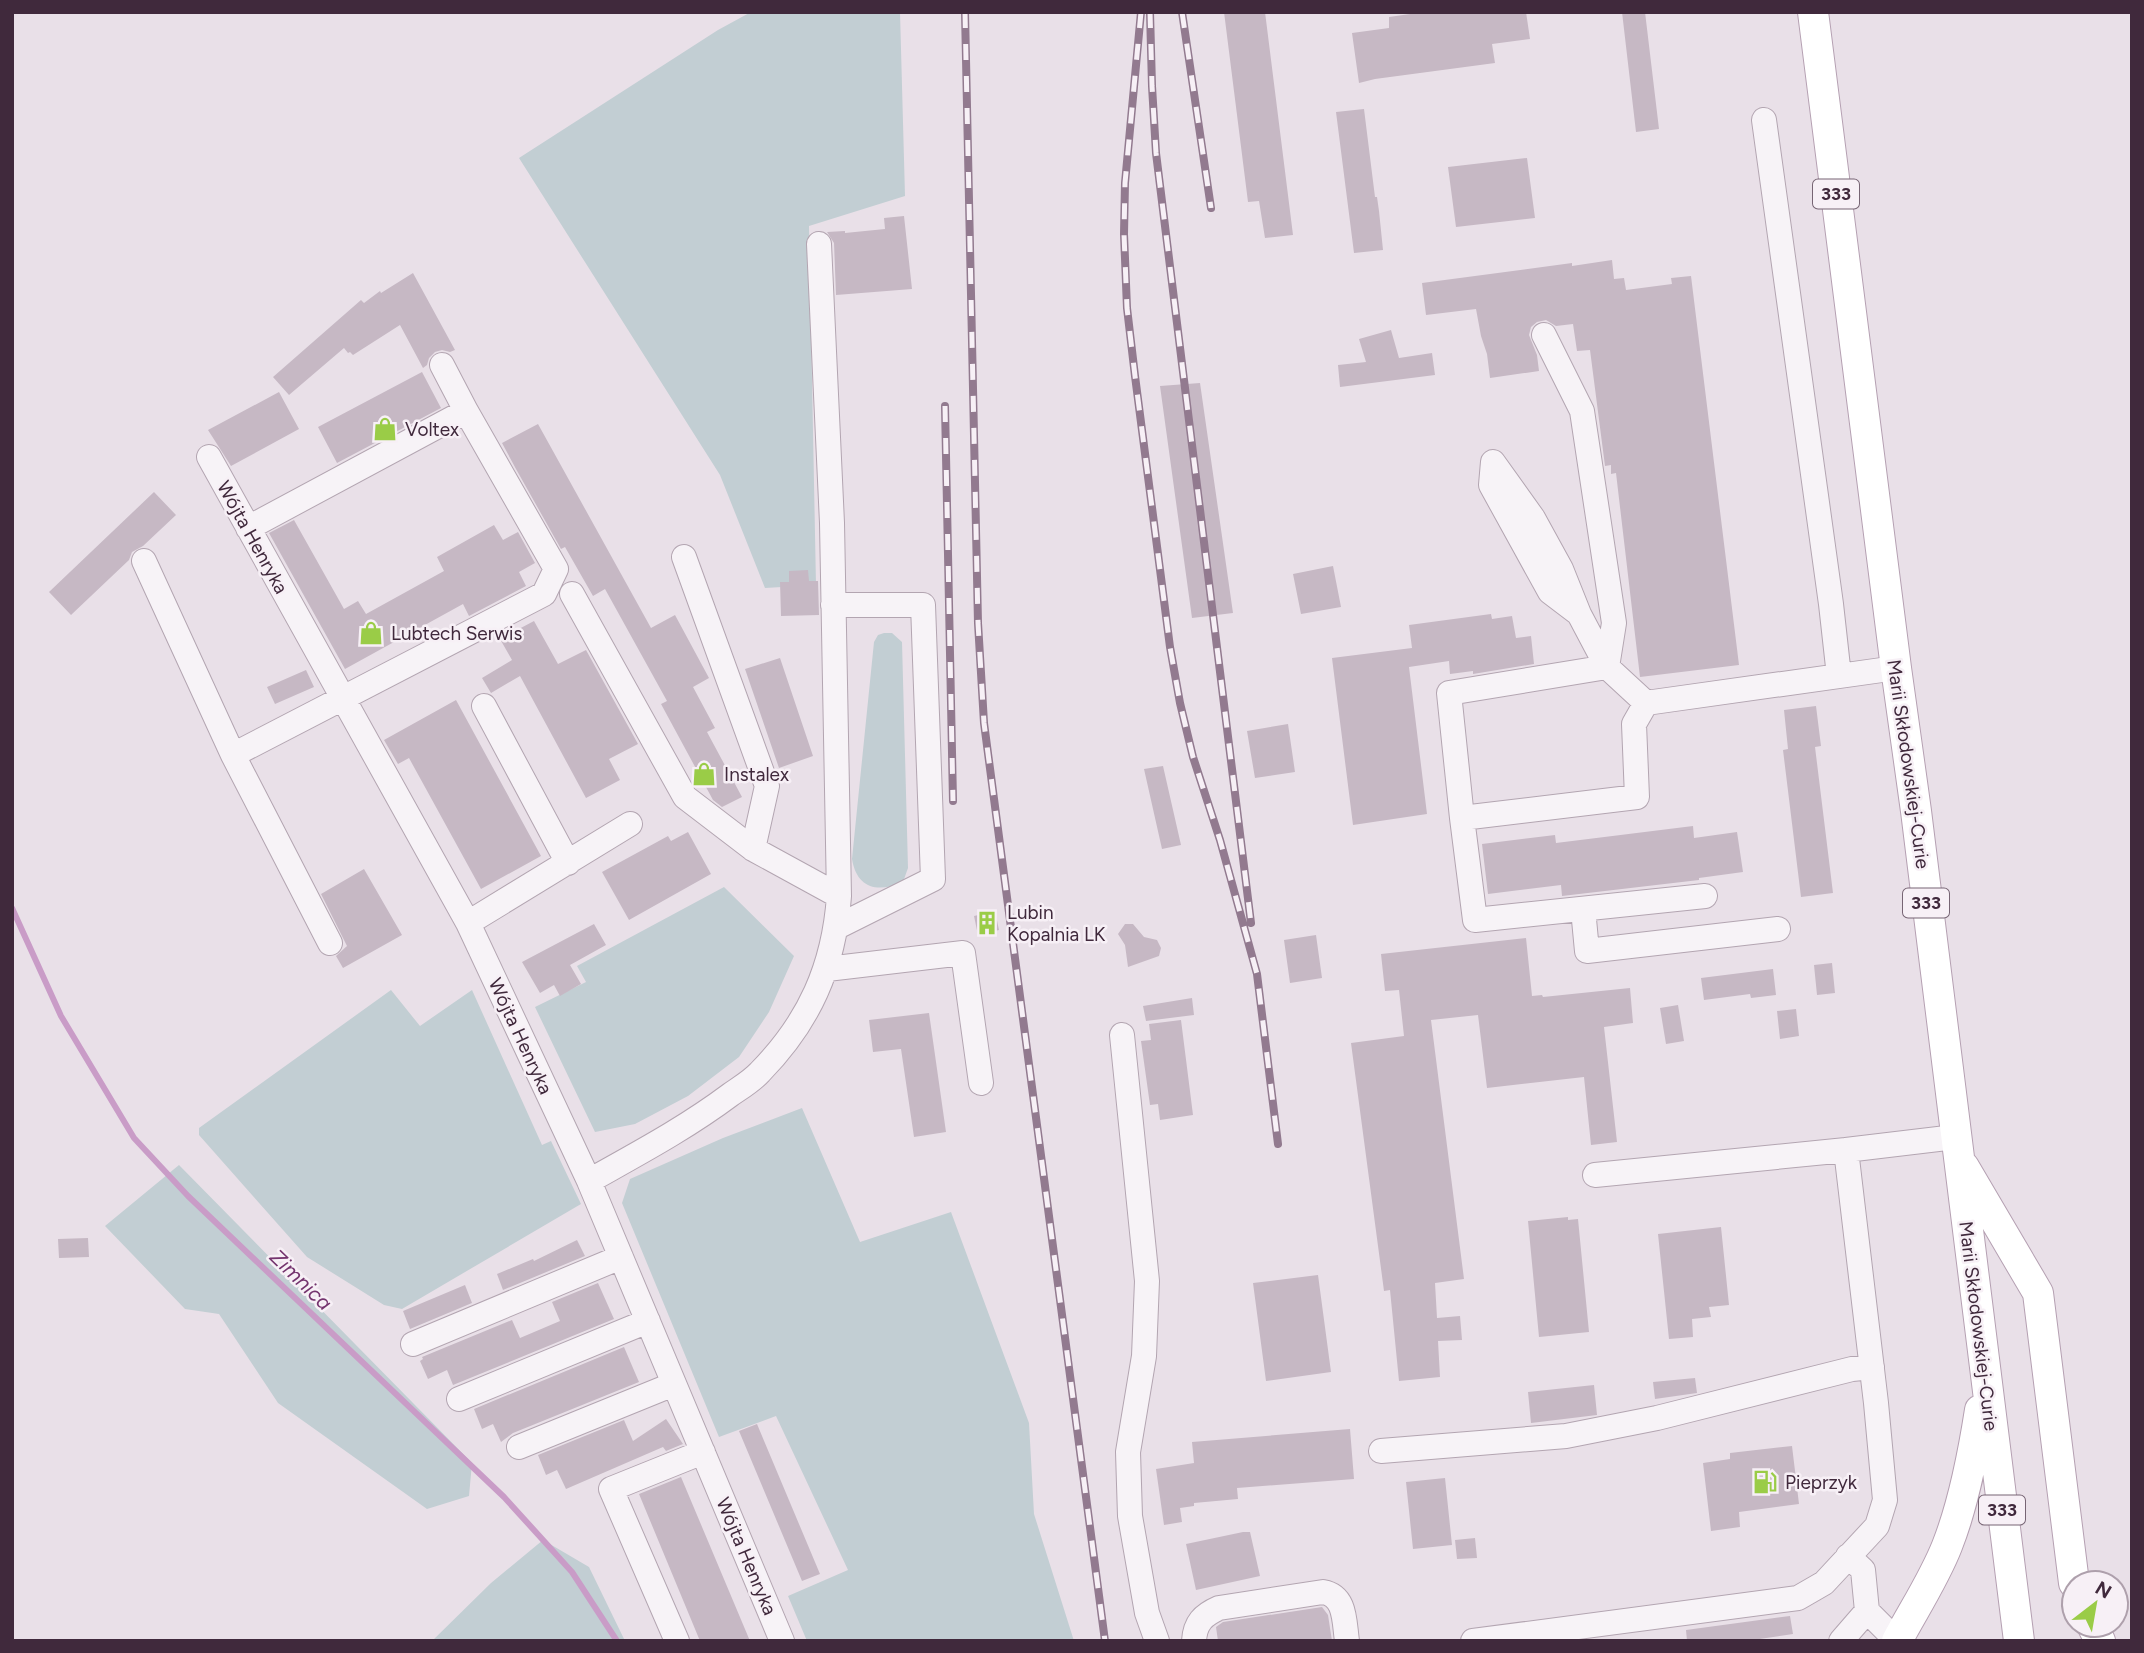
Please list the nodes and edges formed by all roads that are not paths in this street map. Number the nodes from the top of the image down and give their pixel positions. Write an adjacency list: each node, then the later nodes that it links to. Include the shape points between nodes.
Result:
1 (1813, 12): 15 (main road, Marii Skłodowskiej-Curie / 333)
2 (1765, 120): 16 (street)
3 (819, 244): 12 (street)
4 (1544, 335): 14 (street, via 1582,411 1614,623)
5 (442, 365): 6 (street)
6 (466, 411): 8 (street); 17 (street, via 556,569 544,594)
7 (209, 457): 8 (street, Wójta Henryka)
8 (248, 528): 17 (street, Wójta Henryka)
9 (684, 557): 23 (street, via 767,786)
10 (144, 561): 20 (street)
11 (572, 594): 23 (street, via 685,797)
12 (833, 605): 25 (street); 29 (street, via 923,605 933,879)
13 (1579, 614): 13 (street, via 1550,592 1491,485 1493,462 1533,518); 14 (street)
14 (1606, 667): 18 (street); 21 (street, via 1449,693)
15 (1896, 668): 16 (street); 35 (main road, Marii Skłodowskiej-Curie / 333)
16 (1839, 676): 18 (street)
17 (343, 698): 20 (street); 28 (street, Wójta Henryka)
18 (1646, 703): 21 (street, via 1634,724 1636,797)
19 (484, 706): 24 (street)
20 (233, 755): 31 (street)
21 (1462, 818): 27 (street, via 1475,920)
22 (630, 824): 24 (street)
23 (753, 849): 25 (street)
24 (568, 863): 28 (street)
25 (838, 896): 29 (street)
26 (1705, 896): 27 (street)
27 (1583, 909): 30 (street, via 1587,951)
28 (468, 923): 38 (street, Wójta Henryka)
29 (836, 927): 32 (street)
30 (1778, 929)
31 (330, 943)
32 (827, 969): 34 (street, via 962,953); 38 (street, via 807,1014 759,1073 699,1118)
33 (1122, 1035): 54 (street, via 1147,1281 1143,1356 1128,1452 1130,1516 1147,1613)
34 (981, 1083)
35 (1956, 1146): 36 (street); 43 (main road, Marii Skłodowskiej-Curie / 333); 50 (main road, via 2038,1293)
36 (1846, 1150): 37 (street); 42 (street)
37 (1595, 1175)
38 (589, 1181): 39 (street, Wójta Henryka)
39 (621, 1257): 40 (street, Wójta Henryka); 41 (street)
40 (648, 1321): 44 (street, Wójta Henryka); 45 (street)
41 (413, 1344)
42 (1872, 1367): 47 (street, via 1566,1436); 49 (street, via 1885,1500 1877,1526)
43 (1986, 1379): 59 (main road, via 1951,1537); 60 (main road, Marii Skłodowskiej-Curie / 333)
44 (674, 1384): 46 (street); 48 (street, Wójta Henryka)
45 (459, 1399)
46 (519, 1447)
47 (1381, 1451)
48 (703, 1452): 52 (street, via 611,1489); 53 (street, Wójta Henryka)
49 (1847, 1556): 51 (street, via 1863,1570); 57 (street, via 1824,1583 1798,1598)
50 (2072, 1569)
51 (1867, 1611): 58 (street); 59 (street)
52 (677, 1641)
53 (782, 1641)
54 (1157, 1641)
55 (1194, 1641): 56 (street, via 1200,1620 1219,1608 1323,1592 1332,1594 1342,1606)
56 (1347, 1641)
57 (1473, 1641)
58 (1841, 1641)
59 (1897, 1641)
60 (2019, 1641)

